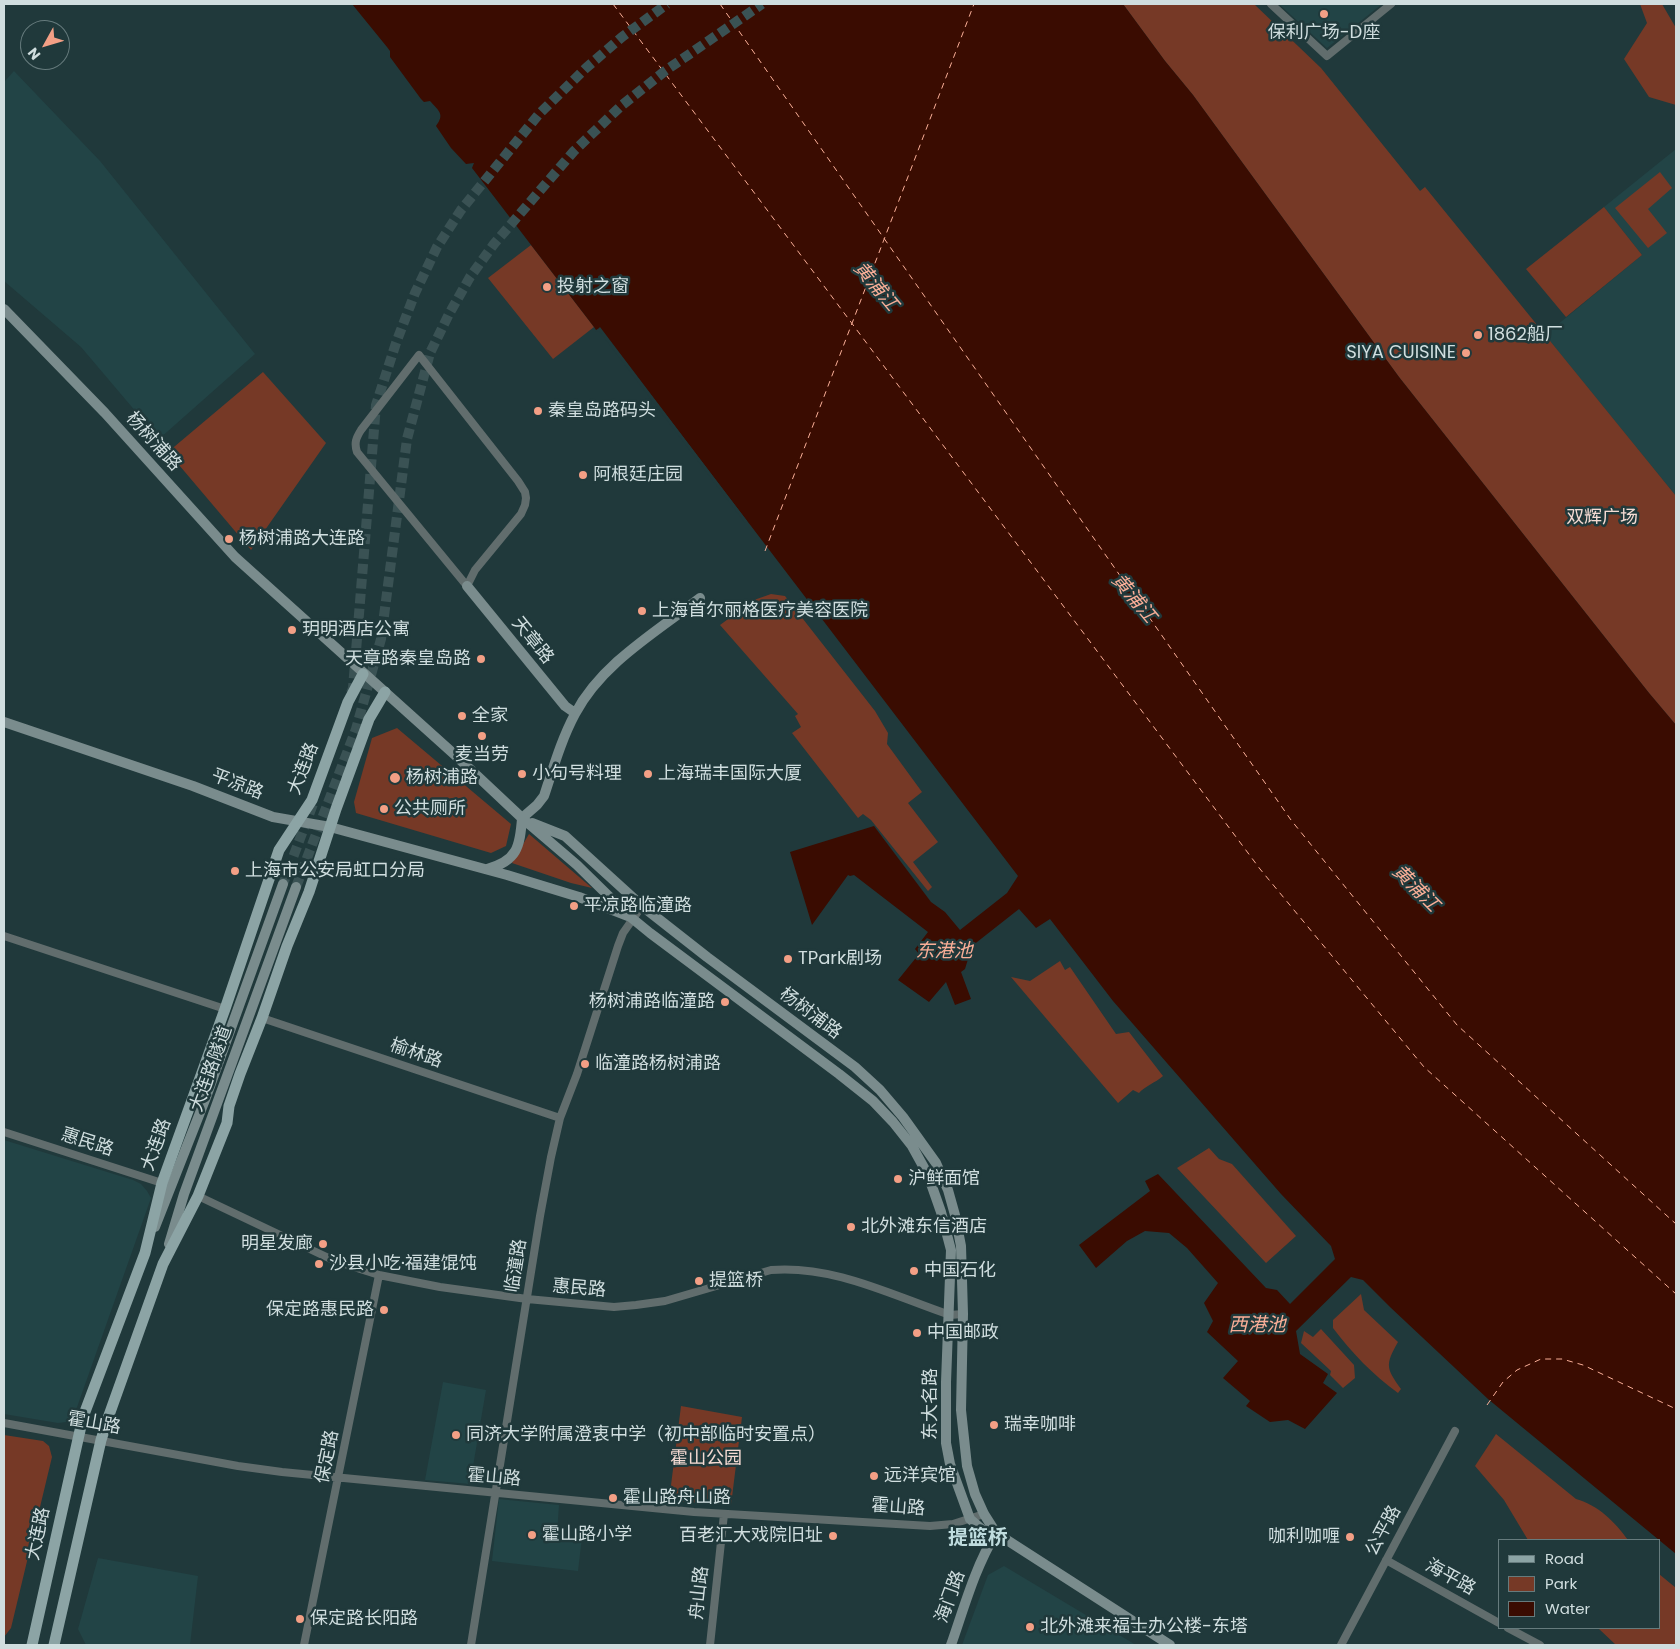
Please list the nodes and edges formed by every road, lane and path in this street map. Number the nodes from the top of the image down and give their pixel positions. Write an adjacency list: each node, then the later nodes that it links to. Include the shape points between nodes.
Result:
1 (1271, 4): 2 (street, via 1327,56)
2 (1392, 4)
3 (4, 309): 6 (main road, 杨树浦路, via 105,413 235,557)
4 (467, 586): 4 (street, via 475,570 521,514 526,502 525,492 419,354 357,437 355,446); 8 (main road, 天章路, via 565,706)
5 (700, 598): 8 (main road, via 618,662 596,684)
6 (363, 674): 7 (main road, 杨树浦路); 11 (main road, 大连路, via 348,702 312,800)
7 (385, 692): 10 (main road, 杨树浦路); 12 (main road, via 369,719)
8 (575, 713): 10 (main road, via 544,796)
9 (4, 722): 11 (main road, 平凉路, via 193,786 273,817)
10 (522, 818): 13 (main road, via 521,839 516,852 498,866); 16 (main road, 杨树浦路, via 565,836); 17 (main road, 杨树浦路, via 585,871)
11 (299, 822): 12 (main road, 平凉路); 19 (main road, 大连路, via 279,850)
12 (330, 827): 13 (main road, 平凉路); 20 (main road)
13 (485, 870): 17 (main road, 平凉路, via 579,897)
14 (283, 884): 25 (main road, 大连路隧道, via 205,1100)
15 (296, 887): 26 (main road, 大连路隧道, via 184,1194)
16 (642, 906): 17 (street, 临潼路); 29 (main road, 杨树浦路, via 855,1067 903,1117 936,1163 948,1190 961,1246)
17 (633, 919): 21 (street, 临潼路, via 618,946); 30 (main road, 杨树浦路, via 874,1101 893,1122 912,1146 928,1175 941,1212 951,1250)
18 (4, 936): 19 (street)
19 (225, 1009): 23 (main road, 大连路)
20 (262, 1018): 21 (street, 榆林路); 24 (main road, via 229,1106 227,1123)
21 (560, 1118): 28 (street, 临潼路)
22 (4, 1132): 23 (street, 惠民路)
23 (162, 1183): 25 (main road, 大连路)
24 (198, 1196): 26 (main road); 27 (street, 惠民路, via 335,1261)
25 (145, 1252): 33 (main road, 大连路)
26 (163, 1264): 34 (main road)
27 (379, 1275): 28 (street, 惠民路); 35 (street, 保定路)
28 (527, 1299): 30 (street, 惠民路, via 614,1307 636,1305 665,1301 771,1270 789,1269 859,1281); 36 (street, 临潼路)
29 (963, 1314): 30 (street, 惠民路); 38 (main road, 东大名路, via 961,1410 967,1466)
30 (950, 1315): 39 (main road, 东大名路, via 946,1443 950,1464)
31 (4, 1423): 33 (street, 霍山路)
32 (1455, 1431): 41 (street, 公平路)
33 (78, 1436): 34 (street, 霍山路); 44 (main road, 大连路)
34 (101, 1440): 35 (street, 霍山路, via 238,1466); 45 (main road)
35 (339, 1477): 36 (street, 霍山路); 46 (street, 保定路)
36 (495, 1493): 37 (street, 霍山路); 47 (street, 临潼路)
37 (724, 1514): 39 (street, 霍山路, via 930,1526); 48 (street, 舟山路)
38 (984, 1514): 39 (street, 霍山路); 40 (main road, 东大名路)
39 (970, 1519): 40 (main road, 东大名路, via 984,1532)
40 (996, 1533): 49 (main road, 海门路, via 986,1548); 50 (main road, 东大名路)
41 (1386, 1560): 42 (street, 海平路); 51 (street, 公平路)
42 (1498, 1622)
43 (1510, 1629): 52 (street)
44 (32, 1645)
45 (54, 1645)
46 (304, 1645)
47 (471, 1645)
48 (710, 1645)
49 (951, 1645)
50 (1170, 1645)
51 (1341, 1645)
52 (1540, 1645)

